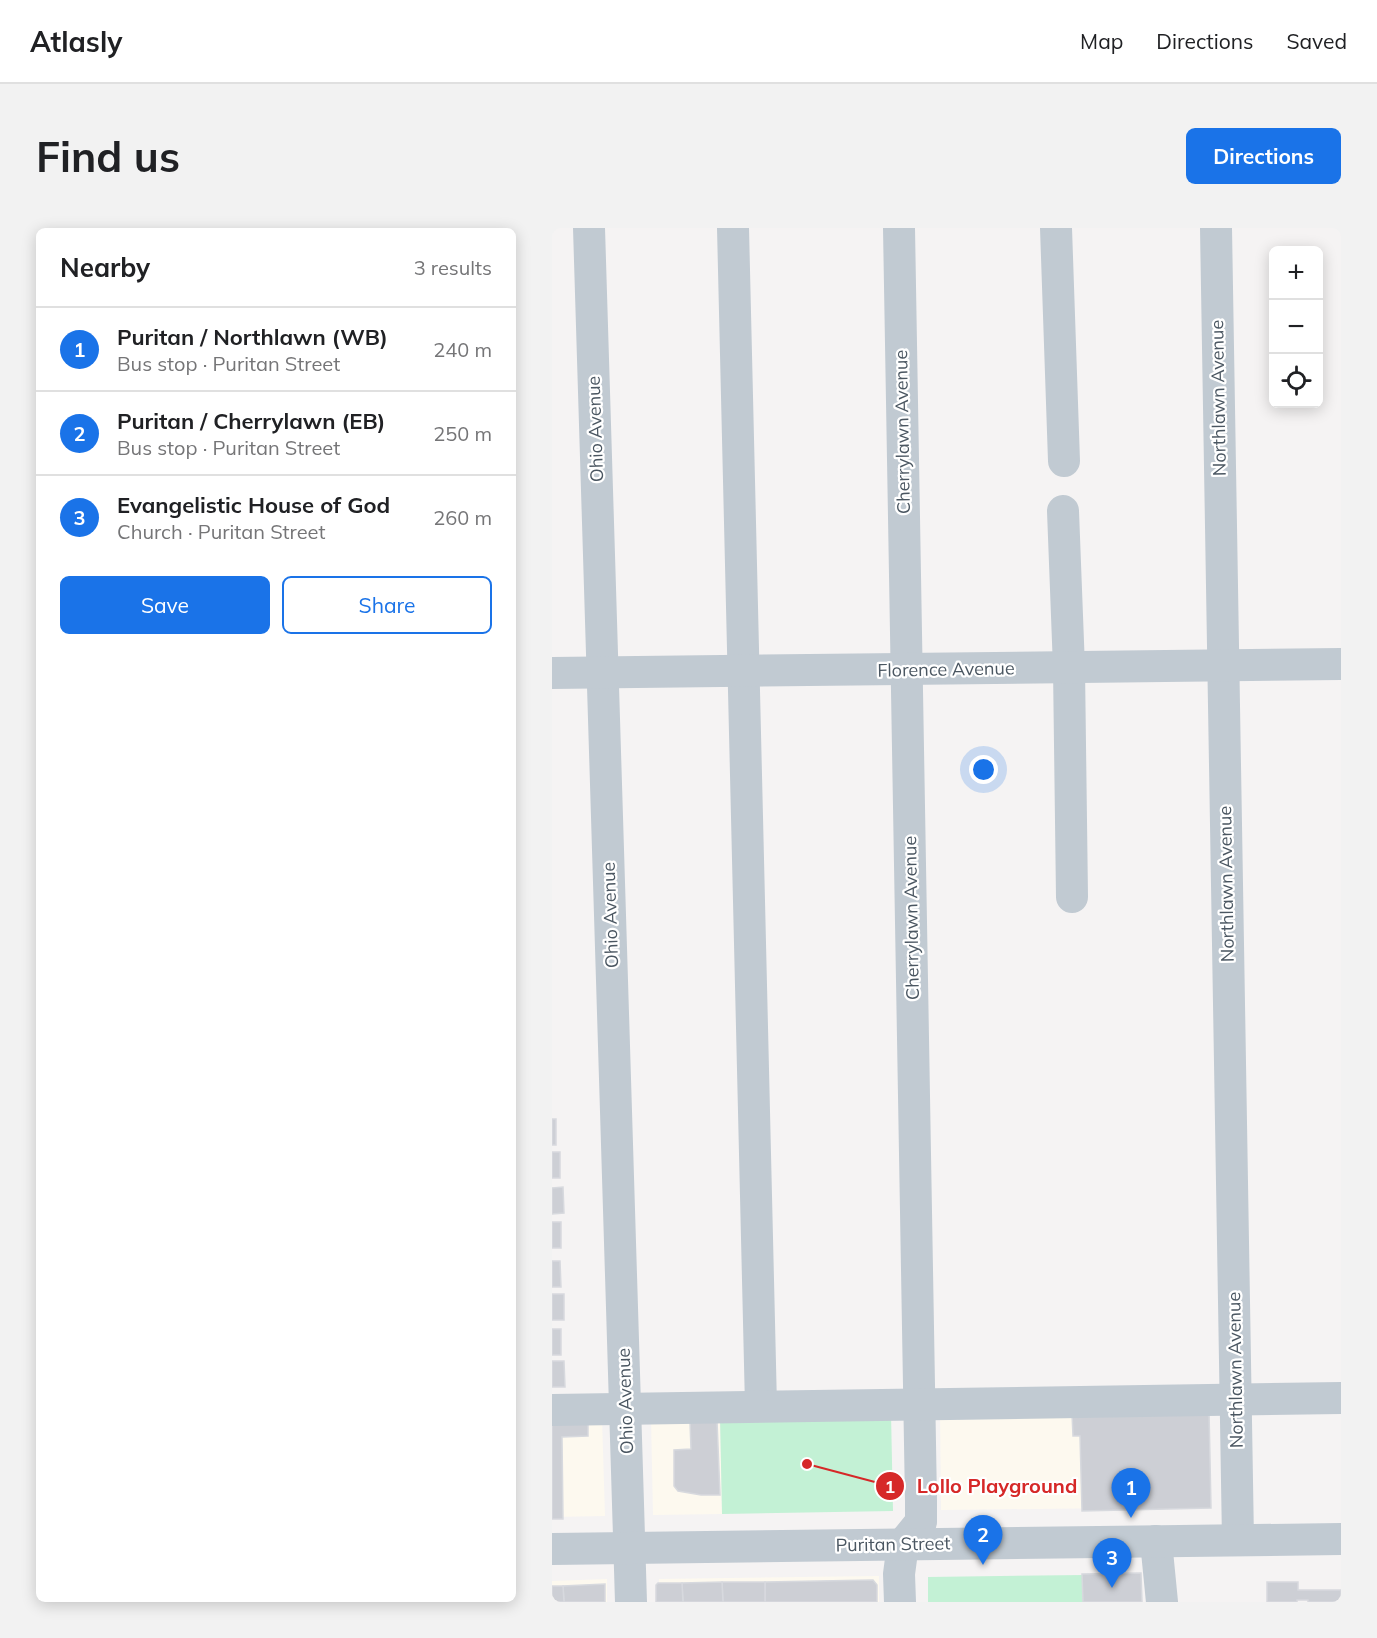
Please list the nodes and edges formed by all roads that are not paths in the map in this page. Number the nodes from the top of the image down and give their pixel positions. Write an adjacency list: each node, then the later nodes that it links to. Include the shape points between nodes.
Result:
1 (589, 228): 13 (street, Ohio Avenue)
2 (733, 228): 12 (street)
3 (899, 228): 11 (street, Cherrylawn Avenue)
4 (1056, 228): 6 (street)
5 (1216, 228): 9 (street, Northlawn Avenue)
6 (1064, 462)
7 (1063, 511): 10 (street)
8 (1341, 664): 9 (street, Florence Avenue)
9 (1222, 666): 10 (street, Florence Avenue); 17 (street, Northlawn Avenue)
10 (1069, 668): 11 (street, Florence Avenue); 15 (street)
11 (906, 669): 12 (street, Florence Avenue); 18 (street, Cherrylawn Avenue)
12 (744, 671): 13 (street, Florence Avenue); 19 (street)
13 (602, 673): 14 (street, Florence Avenue); 20 (street, Ohio Avenue)
14 (552, 674)
15 (1072, 897)
16 (1341, 1398): 17 (street)
17 (1236, 1399): 18 (street); 23 (street, Northlawn Avenue)
18 (920, 1403): 19 (street); 25 (street, Cherrylawn Avenue, via 921,1522)
19 (761, 1407): 20 (street)
20 (625, 1409): 21 (street); 26 (street, Ohio Avenue)
21 (552, 1410)
22 (1341, 1539): 23 (street, Puritan Street)
23 (1238, 1540): 24 (street, Puritan Street)
24 (1156, 1541): 25 (street, Puritan Street); 30 (street)
25 (903, 1544): 26 (street, Puritan Street); 29 (street, Cherrylawn Avenue)
26 (629, 1548): 27 (street, Puritan Street); 28 (street, Ohio Avenue)
27 (552, 1549)
28 (631, 1602)
29 (900, 1602)
30 (1162, 1602)

